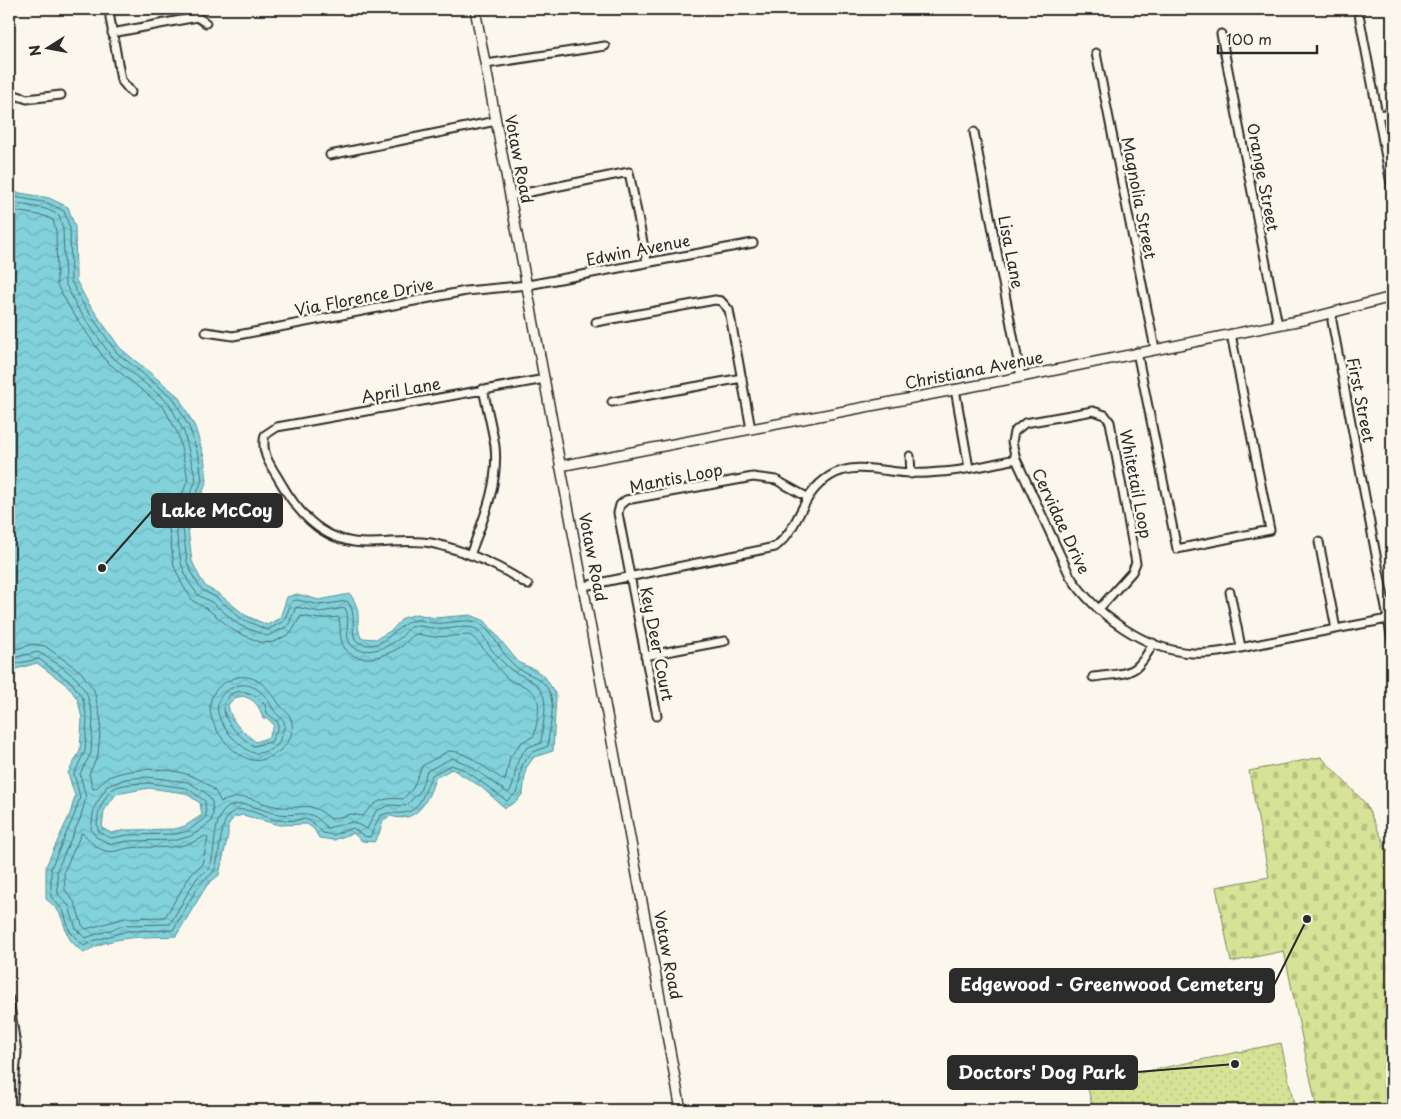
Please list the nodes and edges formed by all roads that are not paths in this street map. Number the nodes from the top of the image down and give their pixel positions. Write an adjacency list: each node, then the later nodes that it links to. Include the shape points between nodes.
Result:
1 (110, 9): 5 (street)
2 (475, 9): 9 (street, Votaw Road)
3 (1358, 9): 14 (street)
4 (206, 23): 5 (street, via 197,17)
5 (112, 33): 10 (street, via 121,80)
6 (1221, 34): 26 (street, Orange Street)
7 (605, 46): 9 (street)
8 (1096, 53): 29 (street, Magnolia Street)
9 (486, 64): 15 (street, Votaw Road)
10 (131, 92)
11 (9, 93): 12 (street, via 27,99)
12 (61, 94)
13 (1392, 113): 14 (street)
14 (1378, 115): 18 (street)
15 (496, 120): 17 (street); 19 (street, Votaw Road)
16 (974, 132): 31 (street, Lisa Lane)
17 (330, 154)
18 (1392, 189)
19 (510, 196): 21 (street, via 628,172); 22 (street, Votaw Road)
20 (753, 243): 21 (street, Edwin Avenue)
21 (647, 262): 22 (street, Edwin Avenue)
22 (528, 284): 27 (street, Via Florence Drive, via 466,291 233,336); 33 (street, Votaw Road)
23 (1392, 297): 24 (street, Christiana Avenue)
24 (1333, 312): 26 (street, Christiana Avenue); 51 (street, First Street, via 1332,321)
25 (596, 322): 32 (street, via 721,301 729,310)
26 (1278, 325): 28 (street, Christiana Avenue)
27 (206, 332)
28 (1231, 334): 29 (street, Christiana Avenue); 30 (street, via 1270,530 1177,548)
29 (1155, 349): 30 (street, Christiana Avenue)
30 (1137, 352): 31 (street, Christiana Avenue)
31 (1021, 377): 35 (street, Christiana Avenue)
32 (742, 378): 36 (street); 37 (street)
33 (545, 379): 34 (street, April Lane); 40 (street, Votaw Road)
34 (483, 389): 45 (street, via 495,447 495,469 492,490); 45 (street, April Lane, via 277,426 265,435 263,444 265,456 302,516 320,530 354,543 416,541)
35 (955, 389): 37 (street, Christiana Avenue); 41 (street)
36 (612, 402)
37 (751, 429): 40 (street, Christiana Avenue)
38 (910, 456): 42 (street)
39 (1016, 459): 41 (street, Cervidae Drive); 50 (street, Cervidae Drive, via 1070,576 1079,591); 50 (street, Whitetail Loop, via 1012,442 1014,432 1025,423 1094,411 1105,415 1110,422 1136,563 1132,572)
40 (560, 466): 48 (street, Votaw Road)
41 (969, 468): 42 (street, Cervidae Drive)
42 (911, 474): 43 (street, Cervidae Drive, via 846,469 831,475)
43 (807, 497): 46 (street, Cervidae Drive, via 788,537 775,547); 46 (street, Mantis Loop, via 776,480 753,477 626,500 618,513)
44 (1319, 542): 52 (street)
45 (470, 555): 47 (street)
46 (630, 577): 48 (street, Cervidae Drive); 57 (street, Key Deer Court)
47 (528, 585)
48 (584, 586): 63 (street, Votaw Road)
49 (1230, 592): 56 (street)
50 (1098, 610): 55 (street, Cervidae Drive)
51 (1388, 618): 52 (street, Cervidae Drive); 53 (street, First Street)
52 (1336, 629): 56 (street, Cervidae Drive)
53 (1392, 640)
54 (725, 641): 57 (street)
55 (1153, 643): 56 (street, Cervidae Drive, via 1193,653 1215,653); 58 (street, via 1144,662 1135,670)
56 (1241, 647)
57 (645, 656): 59 (street, Key Deer Court)
58 (1093, 677)
59 (657, 716)
60 (9, 999): 61 (street, via 17,1052)
61 (12, 1091): 62 (street)
62 (12, 1110)
63 (681, 1110)

